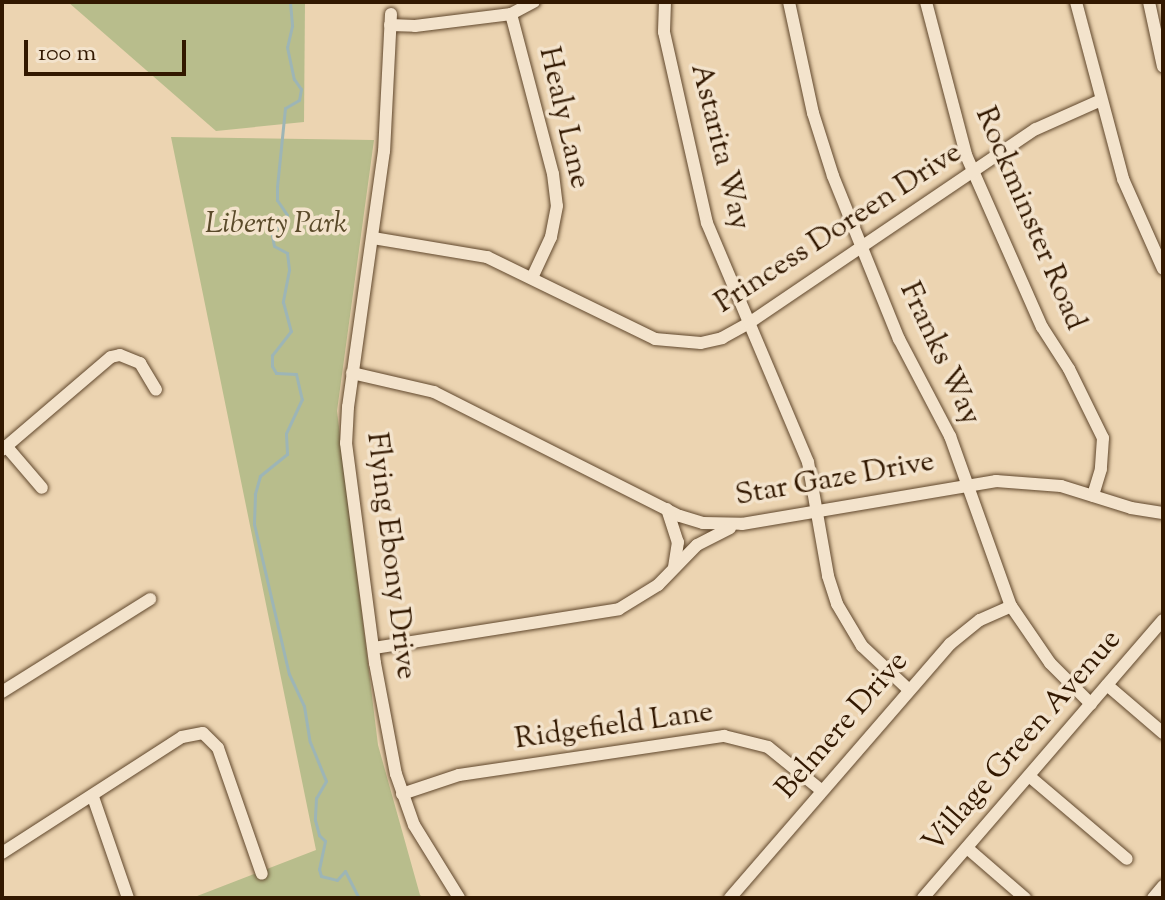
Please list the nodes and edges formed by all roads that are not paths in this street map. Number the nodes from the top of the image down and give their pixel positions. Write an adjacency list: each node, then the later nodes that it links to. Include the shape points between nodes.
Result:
1 (534, 2): 7 (street)
2 (665, 2): 15 (street, Astarita Way, via 664,32 707,223)
3 (789, 2): 12 (street, Franks Way, via 813,113)
4 (926, 2): 10 (street, Rockminster Road, via 941,71)
5 (1076, 2): 9 (street)
6 (1149, 2): 8 (street)
7 (511, 14): 11 (street, Flying Ebony Drive, via 415,26 390,20 384,151); 14 (street, Healy Lane, via 557,206 551,237)
8 (1163, 67)
9 (1099, 101): 10 (street, Princess Doreen Drive, via 1055,118); 13 (street, via 1123,179)
10 (974, 172): 12 (street, Princess Doreen Drive); 21 (street, Rockminster Road, via 1042,327 1103,438)
11 (373, 238): 14 (street, Princess Doreen Drive, via 487,257); 16 (street, Flying Ebony Drive)
12 (861, 247): 15 (street, Princess Doreen Drive); 19 (street, Franks Way, via 899,339 950,436)
13 (1163, 269)
14 (532, 278): 15 (street, Princess Doreen Drive, via 667,342 701,343)
15 (749, 323): 23 (street, Astarita Way, via 808,462)
16 (352, 373): 22 (street, Star Gaze Drive, via 434,392); 30 (street, Flying Ebony Drive, via 346,443)
17 (156, 390): 18 (street, via 140,363 111,357)
18 (4, 448): 20 (street)
19 (966, 485): 21 (street, Star Gaze Drive, via 1034,482); 23 (street, Star Gaze Drive); 28 (street, Franks Way)
20 (42, 488)
21 (1093, 496): 24 (street, Star Gaze Drive)
22 (667, 509): 25 (street, Star Gaze Drive, via 703,523); 26 (street, via 678,542)
23 (817, 511): 25 (street, Star Gaze Drive); 32 (street, Astarita Way, via 828,576 844,620 862,646)
24 (1163, 513)
25 (736, 525): 26 (street, via 697,545)
26 (674, 568): 30 (street, via 633,603 597,615)
27 (150, 599): 33 (street)
28 (1011, 606): 32 (street, Belmere Drive, via 965,630); 34 (street, Franks Way, via 1050,663)
29 (1163, 620): 31 (street, Village Green Avenue)
30 (374, 648): 38 (street, Flying Ebony Drive)
31 (1107, 685): 34 (street, Village Green Avenue); 35 (street)
32 (908, 689): 37 (street, Belmere Drive)
33 (2, 692)
34 (1091, 704): 36 (street, Village Green Avenue)
35 (1163, 733)
36 (1029, 776): 40 (street, Village Green Avenue); 42 (street)
37 (821, 790): 38 (street, Ridgefield Lane, via 768,747 724,736 459,775); 47 (street, Belmere Drive)
38 (402, 794): 46 (street, Flying Ebony Drive, via 429,853)
39 (93, 797): 41 (street); 43 (street, via 182,737 210,737); 45 (street)
40 (967, 848): 48 (street, Village Green Avenue); 49 (street)
41 (2, 853)
42 (1127, 859)
43 (262, 874)
44 (1163, 886): 50 (street)
45 (128, 898)
46 (459, 898)
47 (730, 898)
48 (923, 898)
49 (1025, 898)
50 (1153, 898)

